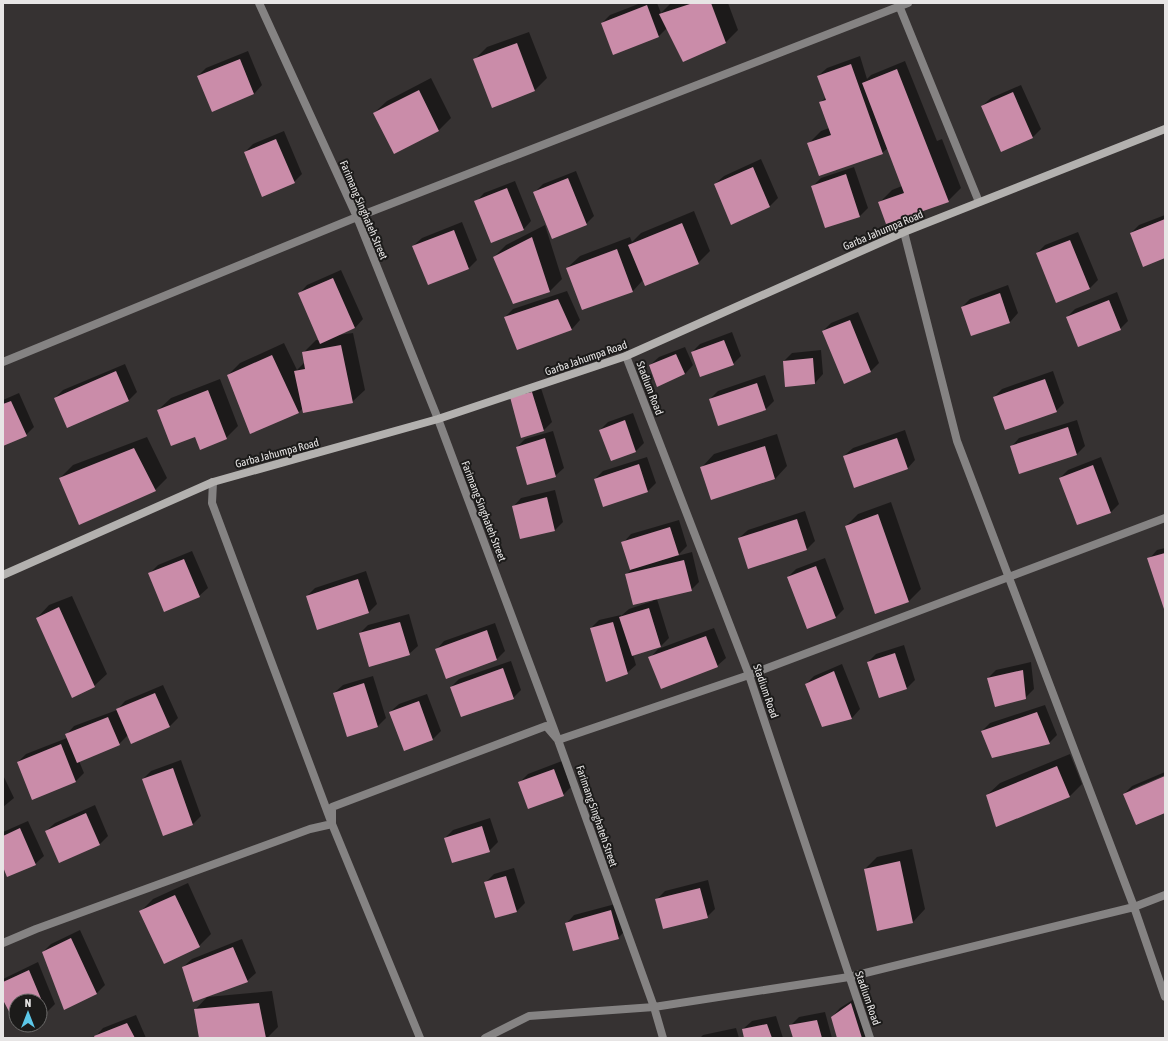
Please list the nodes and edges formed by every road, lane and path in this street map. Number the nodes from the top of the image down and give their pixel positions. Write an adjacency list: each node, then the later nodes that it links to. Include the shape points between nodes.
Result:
1 (259, 3): 6 (street, Farimang Singhateh Street)
2 (908, 3): 3 (street)
3 (898, 5): 5 (street); 6 (street)
4 (1165, 131): 5 (street, Garba Jahumpa Road)
5 (979, 202): 7 (street, Garba Jahumpa Road)
6 (357, 217): 9 (street); 10 (street, Farimang Singhateh Street)
7 (904, 232): 8 (street, Garba Jahumpa Road); 14 (street, via 958,442)
8 (626, 356): 10 (street, Garba Jahumpa Road); 15 (street, Stadium Road)
9 (3, 362)
10 (438, 419): 11 (street, Garba Jahumpa Road); 16 (street, Farimang Singhateh Street)
11 (213, 482): 13 (street, Garba Jahumpa Road); 17 (street, via 212,503)
12 (1165, 518): 14 (street)
13 (3, 575)
14 (1008, 577): 15 (street); 20 (street)
15 (749, 675): 16 (street); 22 (street, Stadium Road)
16 (558, 740): 17 (street, via 546,726 332,807); 24 (street, Farimang Singhateh Street)
17 (332, 824): 21 (street, via 310,829 36,928); 25 (street)
18 (1165, 895): 20 (street)
19 (1165, 902): 20 (street)
20 (1134, 907): 22 (street); 23 (street)
21 (3, 943)
22 (849, 977): 24 (street); 28 (street, Stadium Road)
23 (1165, 997)
24 (654, 1007): 26 (street, via 530,1016); 27 (street, Farimang Singhateh Street)
25 (420, 1038)
26 (485, 1038)
27 (663, 1038)
28 (870, 1038)

